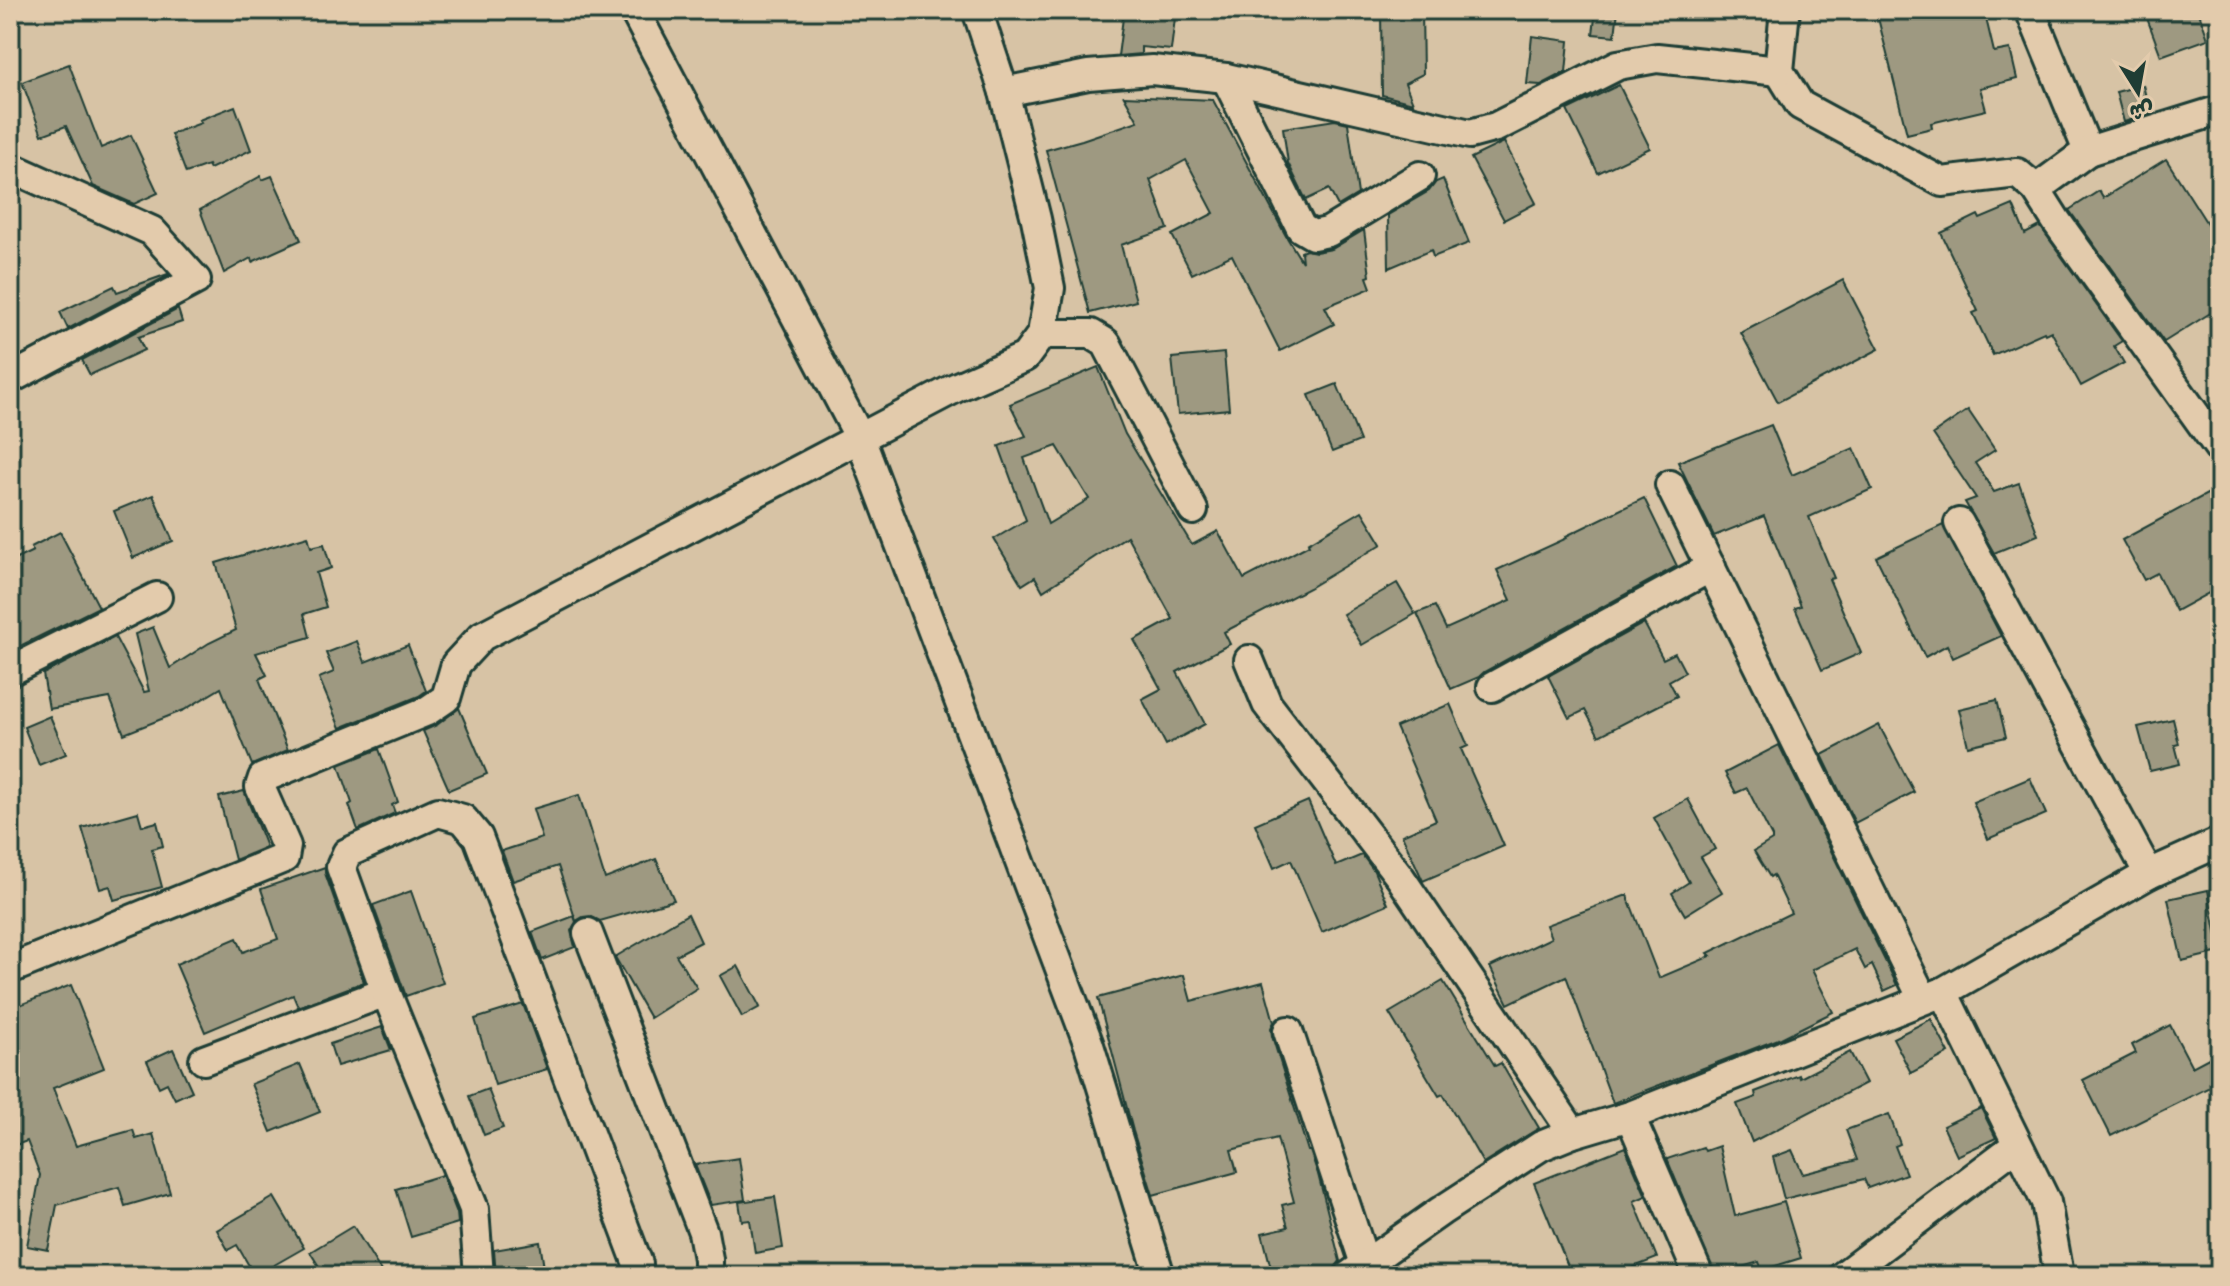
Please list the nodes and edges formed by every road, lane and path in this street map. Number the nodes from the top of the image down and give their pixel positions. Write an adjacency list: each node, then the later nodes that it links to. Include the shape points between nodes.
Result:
1 (634, 10): 15 (street)
2 (977, 10): 7 (street)
3 (1785, 10): 5 (street)
4 (2030, 10): 9 (street)
5 (1779, 71): 6 (street, via 1657,58 1618,65 1496,127 1470,134); 12 (street, via 1800,105 1942,182 2017,173)
6 (1226, 78): 7 (street, via 1152,70 1088,75); 11 (street, via 1301,228 1313,235 1328,232)
7 (1004, 92): 13 (street, via 1050,288)
8 (2220, 110): 9 (street)
9 (2088, 151): 12 (street)
10 (10, 167): 14 (street, via 152,231 196,280)
11 (1420, 176)
12 (2036, 189): 16 (street)
13 (1042, 334): 15 (street, via 1025,357); 18 (street, via 1091,334 1106,343)
14 (10, 379)
15 (860, 438): 28 (street, via 482,636 456,664 446,698 427,711 263,778 260,787 286,846 284,858); 41 (street, via 1089,1045)
16 (2220, 449)
17 (1670, 485): 20 (street)
18 (1193, 510)
19 (1959, 523): 26 (street)
20 (1711, 567): 24 (street); 30 (street)
21 (157, 597): 23 (street)
22 (1249, 660): 34 (street, via 1267,704 1400,877)
23 (10, 671)
24 (1492, 687)
25 (2220, 842): 26 (street)
26 (2149, 874): 30 (street)
27 (588, 933): 40 (street, via 703,1232)
28 (10, 969)
29 (386, 992): 32 (street); 38 (street, via 474,1209); 39 (street, via 341,867 347,853 438,812 463,819 478,837 638,1264)
30 (1933, 995): 33 (street); 35 (street)
31 (1288, 1031): 36 (street)
32 (204, 1060)
33 (1630, 1116): 34 (street); 42 (street)
34 (1573, 1133): 36 (street, via 1541,1146)
35 (2017, 1145): 37 (street, via 2046,1202); 43 (street)
36 (1357, 1270)
37 (2059, 1275)
38 (479, 1276)
39 (638, 1276)
40 (708, 1276)
41 (1160, 1276)
42 (1699, 1276)
43 (1843, 1276)

